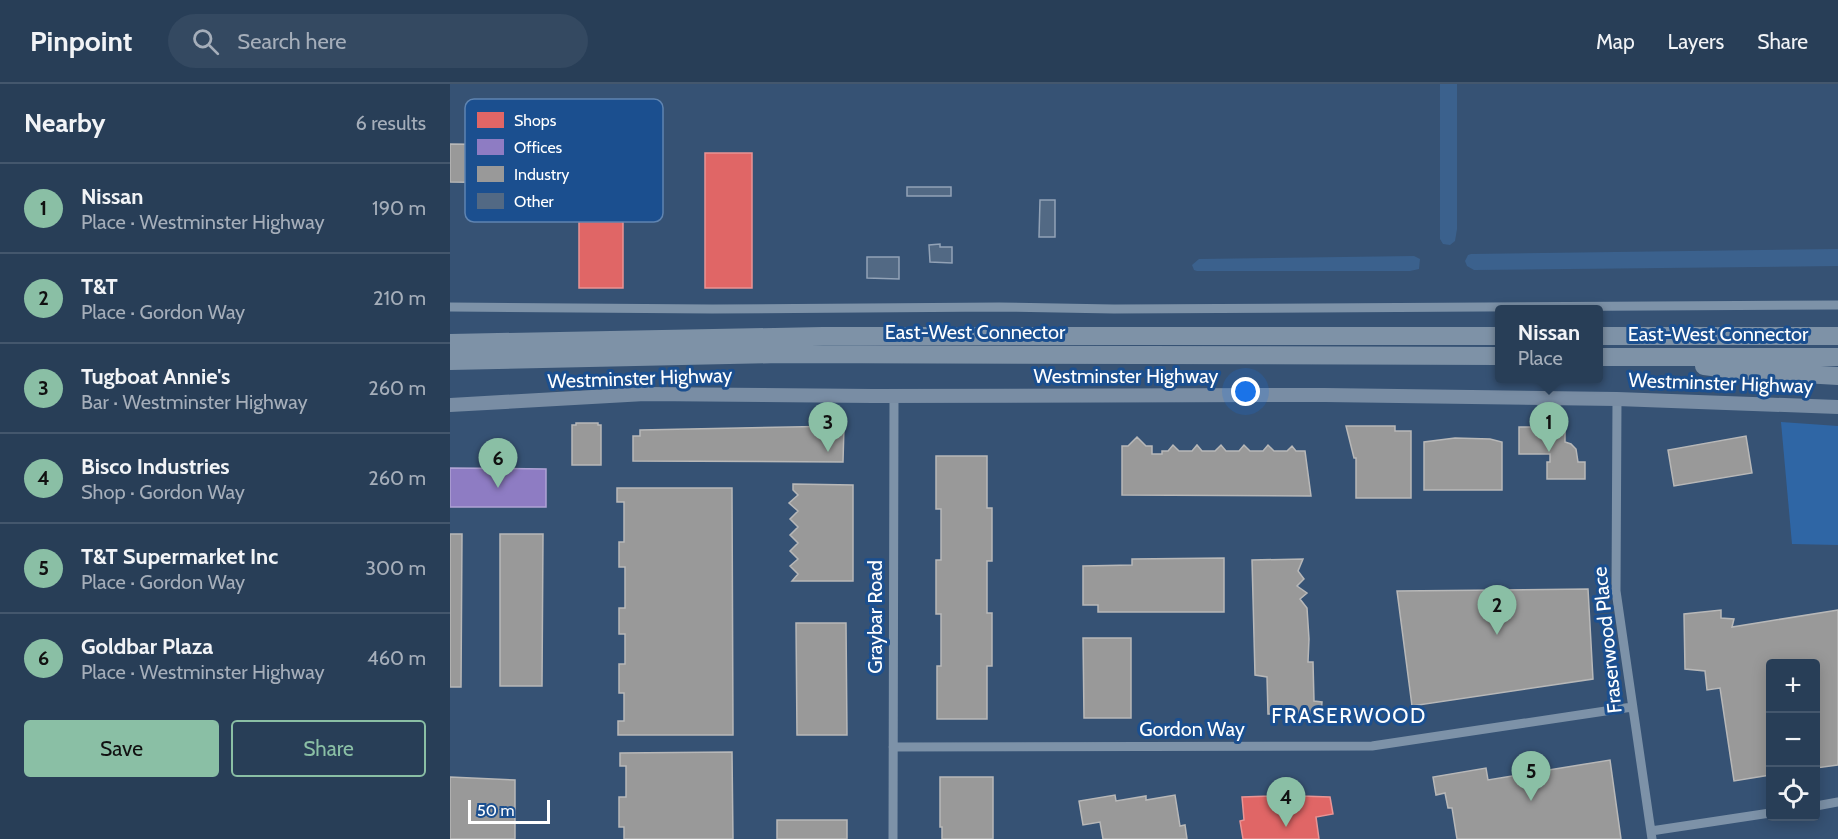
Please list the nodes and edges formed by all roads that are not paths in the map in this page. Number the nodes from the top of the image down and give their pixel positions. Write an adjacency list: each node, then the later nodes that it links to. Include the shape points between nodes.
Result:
1 (1838, 305): 2 (street)
2 (1603, 306)
3 (450, 307): 4 (street)
4 (1495, 307)
5 (1495, 336): 8 (highway, East-West Connector, via 823,336)
6 (1603, 336): 7 (highway, East-West Connector)
7 (1838, 336)
8 (450, 343)
9 (1495, 356): 13 (highway, East-West Connector, via 780,354)
10 (1603, 357): 11 (highway, East-West Connector)
11 (1624, 357): 12 (highway, East-West Connector); 14 (highway, via 1736,370)
12 (1838, 357)
13 (450, 361)
14 (1838, 376)
15 (894, 396): 16 (main road, Westminster Highway); 17 (main road, Westminster Highway, via 645,394); 20 (street, Graybar Road)
16 (1617, 399): 18 (main road, Westminster Highway); 19 (street, Fraserwood Place, via 1616,591)
17 (450, 405)
18 (1838, 407)
19 (1632, 707): 20 (street, Gordon Way, via 1372,746); 24 (street, Fraserwood Place)
20 (893, 747): 25 (street, Graybar Road)
21 (1838, 802): 22 (street)
22 (1820, 805)
23 (1766, 814): 24 (street)
24 (1652, 835)
25 (892, 839)

